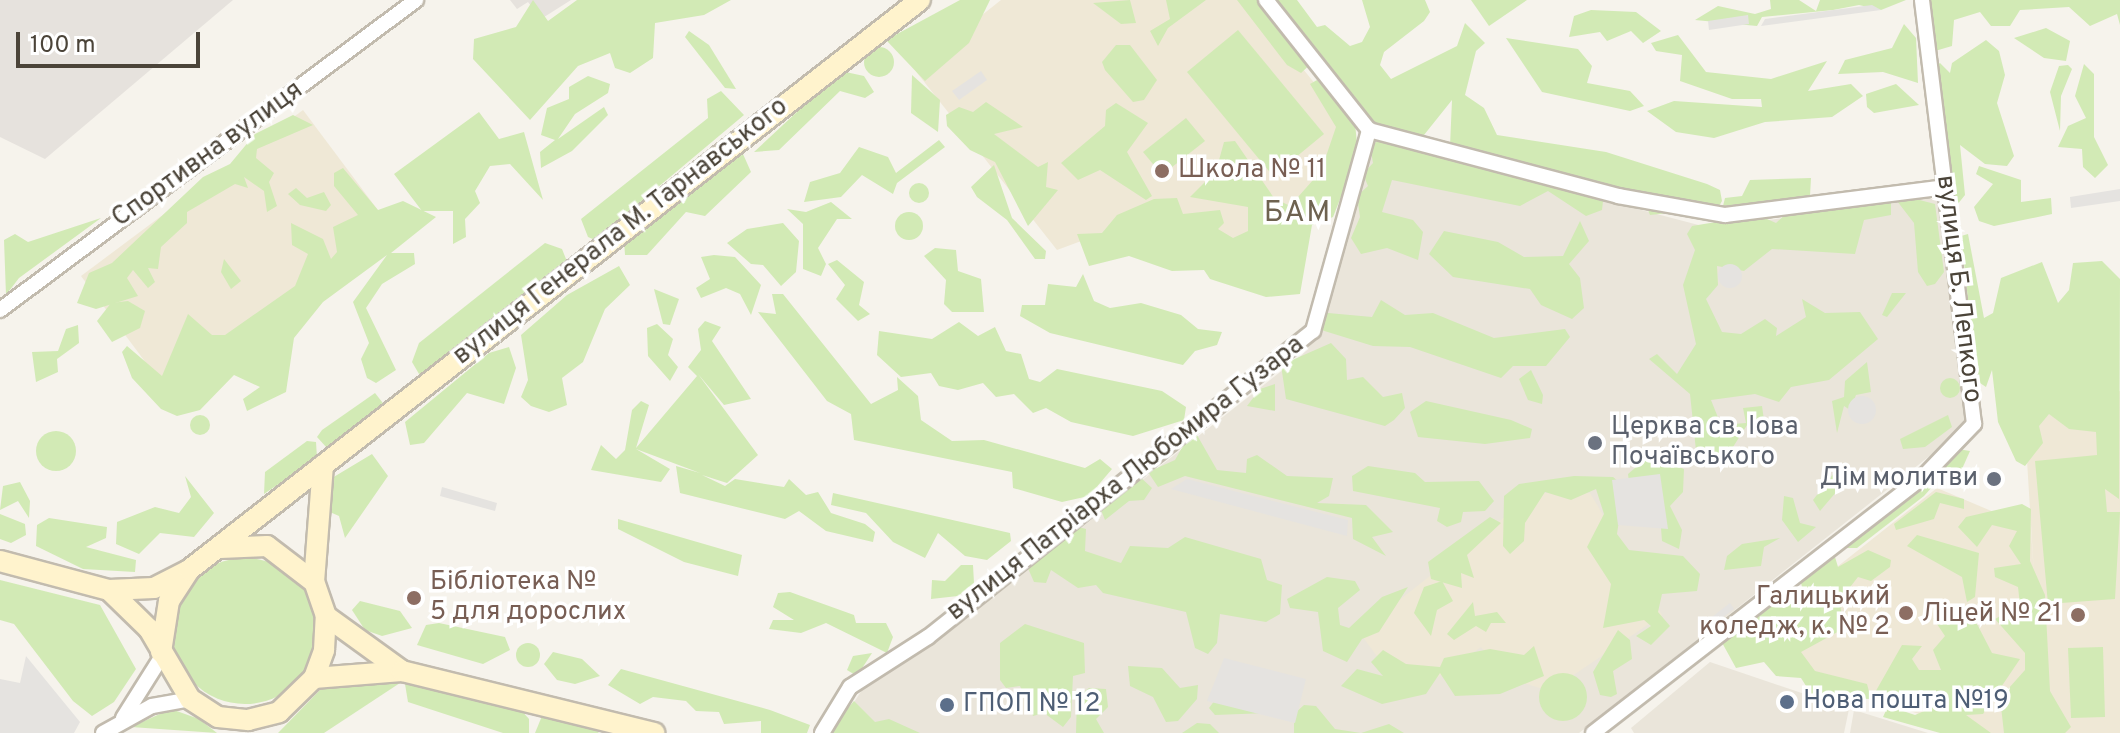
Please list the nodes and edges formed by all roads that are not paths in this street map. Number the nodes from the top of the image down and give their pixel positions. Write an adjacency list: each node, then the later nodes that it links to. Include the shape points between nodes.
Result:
1 (416, 0): 7 (street, Спортивна вулиця)
2 (920, 0): 8 (main road, вулиця Генерала М. Тарнавського)
3 (1266, 0): 5 (street)
4 (1922, 0): 6 (street, вулиця Б. Лепкого)
5 (1369, 130): 6 (street, via 1618,196 1725,215); 25 (street, вулиця Патріарха Любомира Гузара, via 1313,331 928,637 850,687)
6 (1946, 187): 26 (street, вулиця Б. Лепкого, via 1974,411 1968,438)
7 (0, 310)
8 (323, 465): 9 (main road, вулиця Генерала М. Тарнавського); 12 (main road)
9 (216, 549): 11 (main road); 12 (main road, via 267,546)
10 (0, 561): 13 (main road)
11 (189, 570): 13 (main road, via 154,588); 15 (main road, via 169,601)
12 (314, 582): 14 (main road)
13 (109, 590): 15 (main road, via 137,614)
14 (326, 616): 16 (main road); 17 (main road)
15 (161, 654): 18 (main road); 20 (street)
16 (402, 671): 17 (main road); 24 (main road)
17 (314, 678): 19 (main road)
18 (190, 699): 20 (street); 21 (main road)
19 (279, 712): 21 (main road); 23 (main road)
20 (120, 721): 22 (street)
21 (224, 725)
22 (103, 733)
23 (269, 733)
24 (655, 733)
25 (822, 733)
26 (1593, 733)

